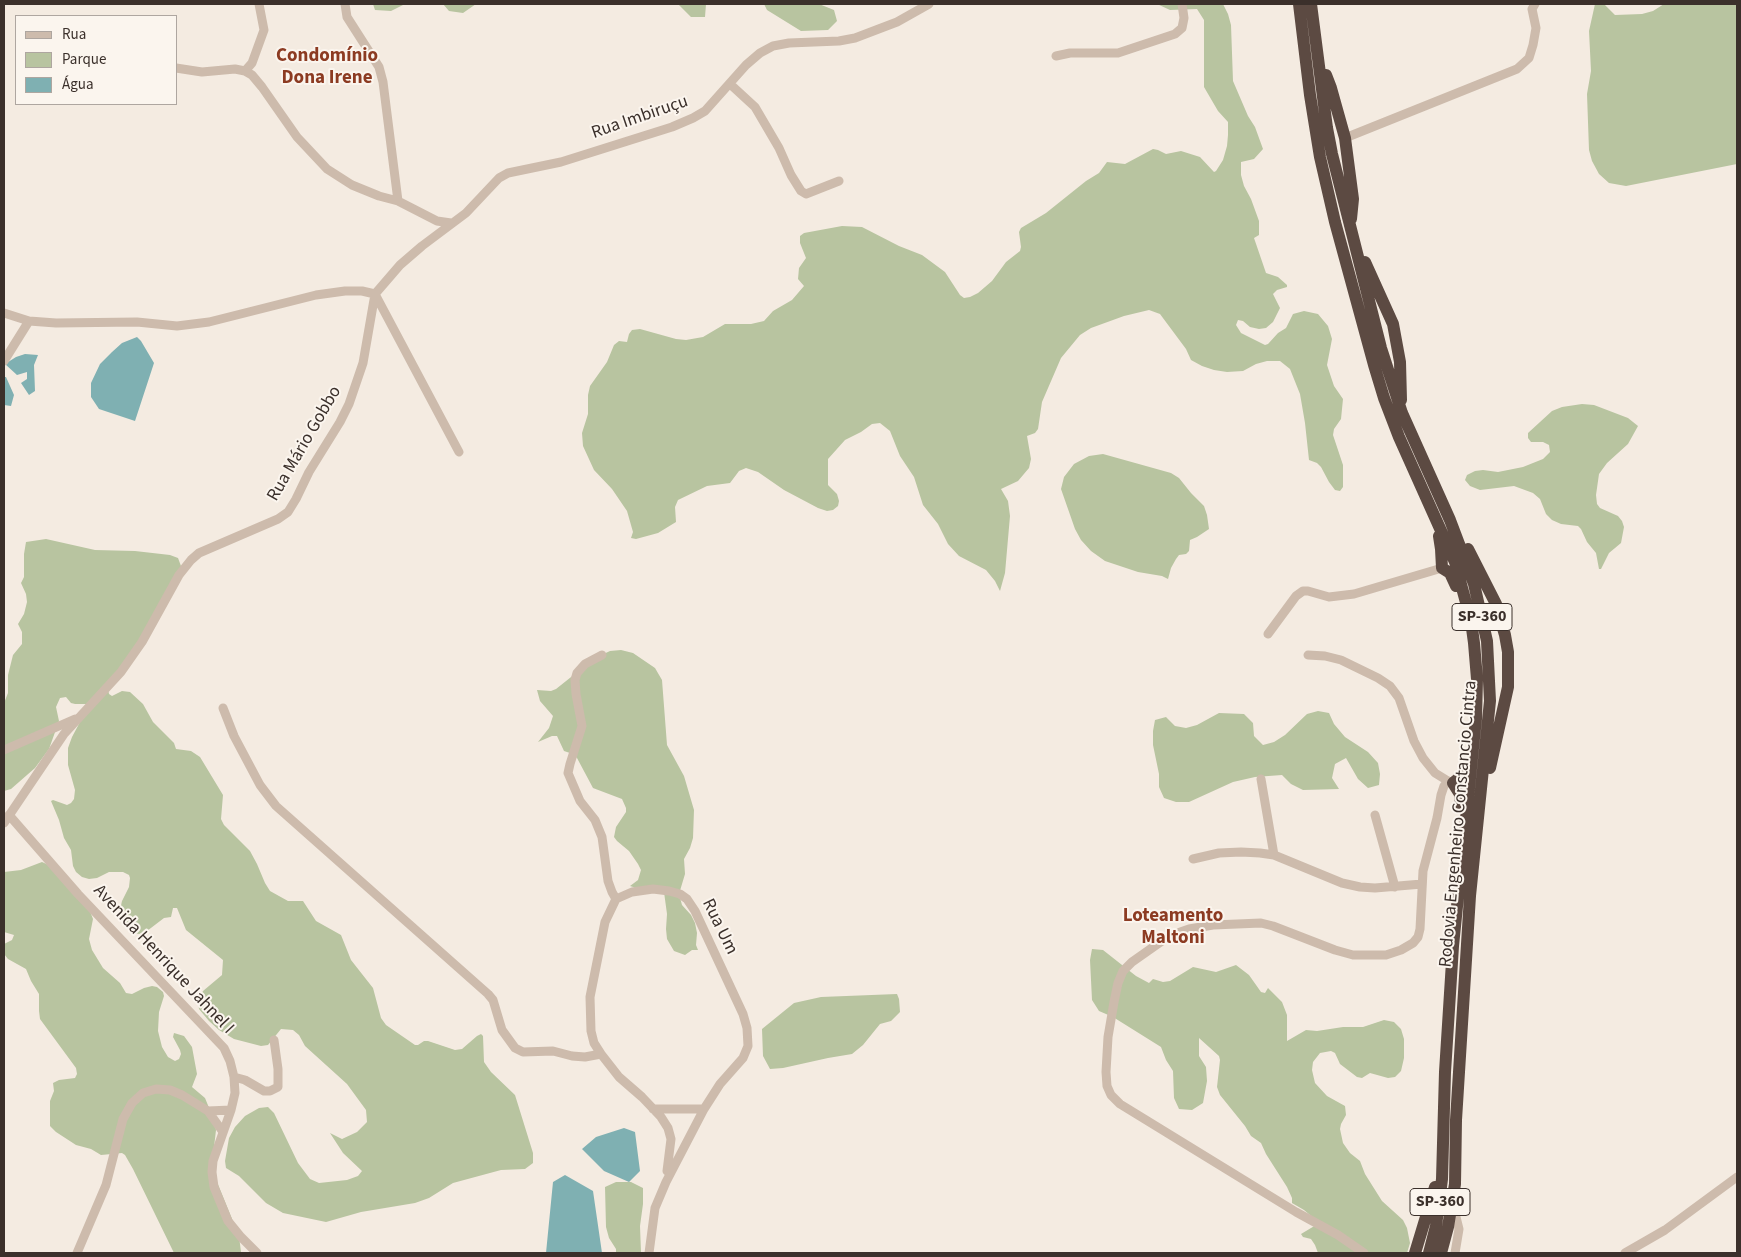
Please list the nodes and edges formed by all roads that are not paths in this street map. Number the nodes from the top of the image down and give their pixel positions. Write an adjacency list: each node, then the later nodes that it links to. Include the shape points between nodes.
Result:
1 (259, 4): 11 (street, via 264,30 252,63)
2 (345, 4): 15 (street, via 347,17 379,67)
3 (930, 4): 12 (street, Rua Imbiruçu, via 897,22 856,38 773,46 760,53)
4 (1182, 4): 8 (street, via 1182,28 1175,34 1118,53)
5 (1299, 4): 23 (highway, Rodovia Engenheiro Constancio Cintra / SP-360, via 1315,129 1335,222 1384,398)
6 (1311, 4): 9 (highway)
7 (1535, 4): 13 (street, via 1532,9 1536,28 1533,45 1529,58 1517,69)
8 (1056, 56)
9 (1320, 62): 13 (highway); 17 (highway, via 1328,137)
10 (178, 68): 11 (street, via 202,72)
11 (245, 71): 15 (street, via 252,75 297,137 327,169 352,185)
12 (730, 84): 14 (street, via 761,116 801,191 806,194); 16 (street, Rua Imbiruçu, via 705,111 672,127 561,162 508,173 499,178 466,214)
13 (1345, 138): 17 (highway, via 1353,198)
14 (839, 182)
15 (398, 200): 16 (street, via 437,220)
16 (451, 223): 18 (street, Rua Imbiruçu, via 400,264)
17 (1350, 226): 24 (highway, Rodovia Engenheiro Constancio Cintra / SP-360, via 1393,324 1400,362 1402,413)
18 (375, 294): 20 (street, via 345,290 209,322 177,326 137,322 72,324); 22 (street); 31 (street, Rua Mário Gobbo, via 363,363 349,404 288,512 213,546 191,560 121,672)
19 (4, 312): 20 (street)
20 (29, 321): 21 (street)
21 (4, 361)
22 (459, 452)
23 (1432, 509): 25 (highway); 26 (highway, Rodovia Engenheiro Constancio Cintra / SP-360, via 1455,562)
24 (1450, 520): 36 (highway, Rodovia Engenheiro Constancio Cintra / SP-360, via 1474,584 1487,642 1490,700); 36 (highway, via 1496,604 1508,652 1507,694)
25 (1442, 568): 26 (highway, via 1454,580); 27 (street, via 1354,594 1329,597 1302,591)
26 (1471, 621): 33 (highway, Rodovia Engenheiro Constancio Cintra / SP-360, via 1477,679)
27 (1268, 634)
28 (602, 655): 45 (street, via 586,664 574,680 582,726 568,773 602,837 608,881)
29 (1308, 655): 35 (street, via 1341,660 1390,686 1399,698 1414,741 1424,758 1436,773)
30 (223, 708): 47 (street, via 247,761 276,806 488,994 502,1030 515,1048 523,1052 553,1051 585,1057)
31 (78, 718): 32 (street); 37 (street, Rua Mário Gobbo)
32 (4, 750)
33 (1473, 750): 35 (highway, via 1463,775); 40 (highway, Rodovia Engenheiro Constancio Cintra / SP-360)
34 (1261, 779): 41 (street)
35 (1451, 782): 40 (highway, via 1461,796); 43 (street, via 1444,786 1441,795)
36 (1481, 799): 57 (highway, Rodovia Engenheiro Constancio Cintra / SP-360, via 1473,857 1464,979)
37 (10, 815): 39 (street, Rua Mário Gobbo); 48 (street, Avenida Henrique Jahnel I, via 78,894 224,1048)
38 (1375, 815): 44 (street)
39 (4, 823)
40 (1463, 832): 54 (highway, Rodovia Engenheiro Constancio Cintra / SP-360)
41 (1274, 855): 42 (street, via 1219,853); 44 (street, via 1342,883 1360,887)
42 (1192, 859)
43 (1422, 884): 44 (street); 62 (street, via 1418,937 1401,950 1386,955 1354,955 1261,923 1189,928 1169,936 1123,971 1108,1037 1107,1086 1120,1104)
44 (1395, 887)
45 (616, 899): 47 (street, via 605,922 590,997 591,1031); 50 (street, Rua Um, via 632,892 653,889 680,894 687,899 743,1014 748,1046 743,1058)
46 (274, 1040): 48 (street, via 278,1087 264,1091)
47 (601, 1054): 49 (street, via 619,1077)
48 (234, 1077): 51 (street, Avenida Henrique Jahnel I)
49 (653, 1109): 50 (street); 56 (street, via 668,1128 671,1139)
50 (704, 1109): 56 (street, Rua Um)
51 (231, 1110): 52 (street); 53 (street, Avenida Henrique Jahnel I)
52 (208, 1111): 53 (street); 59 (street, via 170,1090 156,1089 144,1093 132,1103 123,1119 106,1185)
53 (223, 1132): 60 (street, Avenida Henrique Jahnel I, via 213,1161 214,1187 228,1220)
54 (1442, 1150): 63 (highway, via 1434,1191); 64 (highway, Rodovia Engenheiro Constancio Cintra / SP-360, via 1440,1205)
55 (1737, 1178): 68 (street, via 1651,1240)
56 (666, 1182): 61 (street, Rua Um, via 656,1208)
57 (1455, 1184): 58 (highway); 65 (highway, Rodovia Engenheiro Constancio Cintra / SP-360)
58 (1455, 1214): 66 (highway); 67 (street, via 1458,1229)
59 (77, 1253)
60 (257, 1253)
61 (649, 1253)
62 (1364, 1253)
63 (1415, 1253)
64 (1429, 1253)
65 (1441, 1253)
66 (1448, 1253)
67 (1455, 1253)
68 (1625, 1253)

